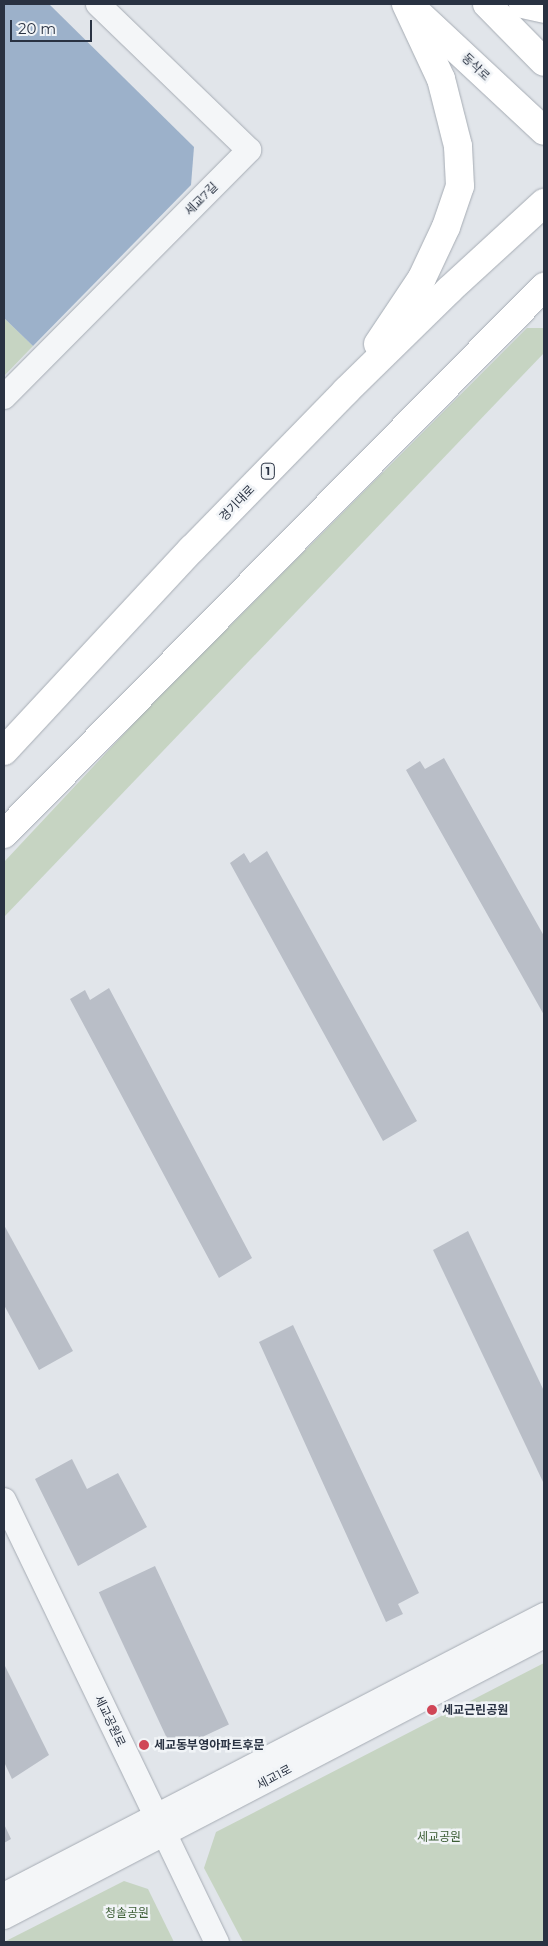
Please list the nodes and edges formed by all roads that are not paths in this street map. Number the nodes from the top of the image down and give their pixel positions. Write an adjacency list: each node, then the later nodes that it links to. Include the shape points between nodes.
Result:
1 (98, 4): 13 (street, 세교7길, via 249,150)
2 (407, 4): 7 (main road, 동삭로); 12 (main road, via 442,79 458,146 460,186 446,227 422,278)
3 (487, 4): 6 (main road)
4 (523, 4): 5 (main road)
5 (544, 9)
6 (544, 62)
7 (544, 131)
8 (544, 204): 12 (main road, 경기대로 / 1, via 449,290)
9 (544, 287): 10 (main road)
10 (514, 315): 11 (main road); 15 (main road)
11 (544, 315)
12 (346, 391): 14 (main road, 경기대로 / 1, via 192,549)
13 (4, 397)
14 (4, 751)
15 (4, 834)
16 (4, 1500): 19 (street, 세교공원로)
17 (544, 1615): 19 (street, 세교1로)
18 (544, 1636): 19 (street, 세교1로)
19 (160, 1825): 20 (street, 세교1로); 21 (street, 세교1로); 22 (street, 세교공원로)
20 (4, 1895)
21 (4, 1918)
22 (217, 1942)

